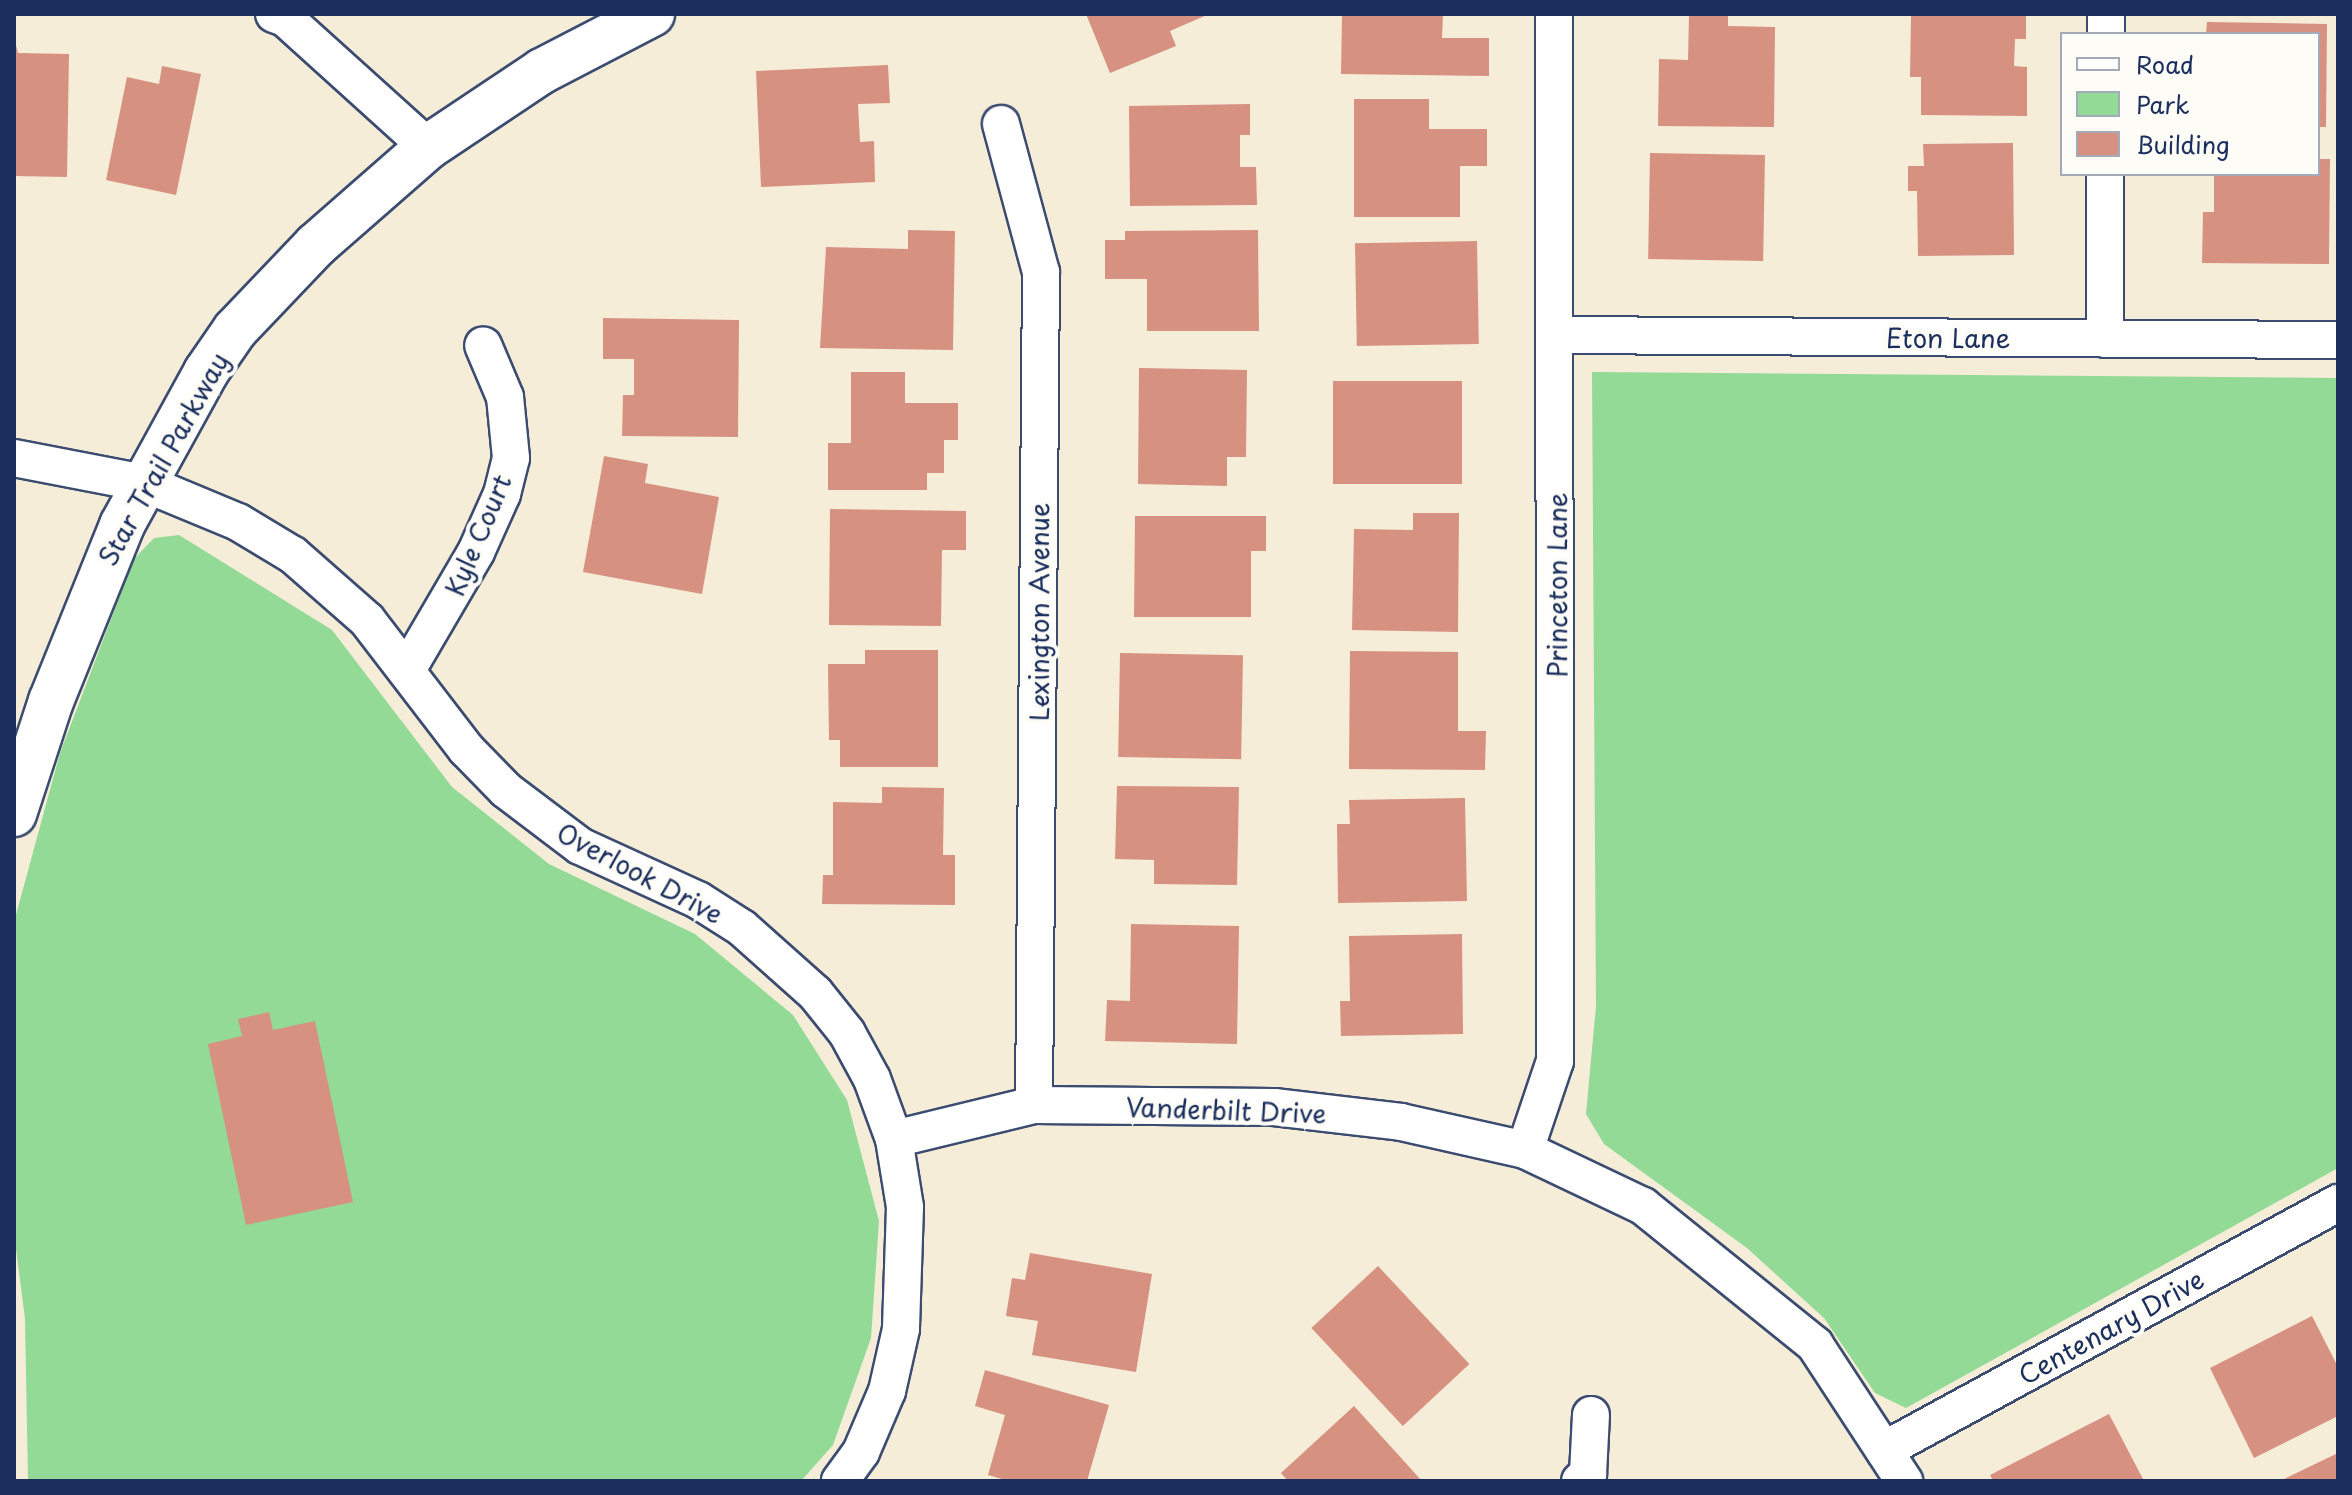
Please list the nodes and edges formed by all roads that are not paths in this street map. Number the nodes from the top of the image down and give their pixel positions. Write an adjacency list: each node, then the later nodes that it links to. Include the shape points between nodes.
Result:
1 (652, 14): 5 (street, Star Trail Parkway, via 542,71)
2 (1554, 14): 7 (street, Princeton Lane)
3 (283, 15): 5 (street)
4 (1001, 124): 15 (street, Lexington Avenue, via 1041,272)
5 (428, 147): 12 (street, Star Trail Parkway, via 316,245 235,330)
6 (2105, 176): 8 (street)
7 (1558, 335): 8 (street, Eton Lane); 17 (street, Princeton Lane, via 1555,1061)
8 (2105, 339): 9 (street, Eton Lane)
9 (2338, 340)
10 (483, 345): 13 (street, Kyle Court, via 505,397 511,458 502,494 476,552)
11 (14, 458): 12 (street, Overlook Drive)
12 (144, 483): 13 (street, Overlook Drive, via 238,522 293,555 367,620); 14 (street, Star Trail Parkway, via 71,647)
13 (407, 670): 16 (street, Overlook Drive, via 466,749 548,823 580,846 698,900 781,960 847,1033 872,1079)
14 (14, 814)
15 (1034, 1105): 16 (street, Vanderbilt Drive); 17 (street, Vanderbilt Drive, via 1274,1107 1401,1122)
16 (894, 1139): 21 (street, Overlook Drive, via 905,1207 901,1329 887,1391 861,1452)
17 (1525, 1150): 20 (street, Vanderbilt Drive, via 1643,1206 1815,1345)
18 (2338, 1203): 20 (street, Centenary Drive)
19 (1591, 1415): 22 (street, via 1588,1474)
20 (1884, 1450): 23 (street, Vanderbilt Drive)
21 (840, 1481)
22 (1580, 1481)
23 (1904, 1481)

